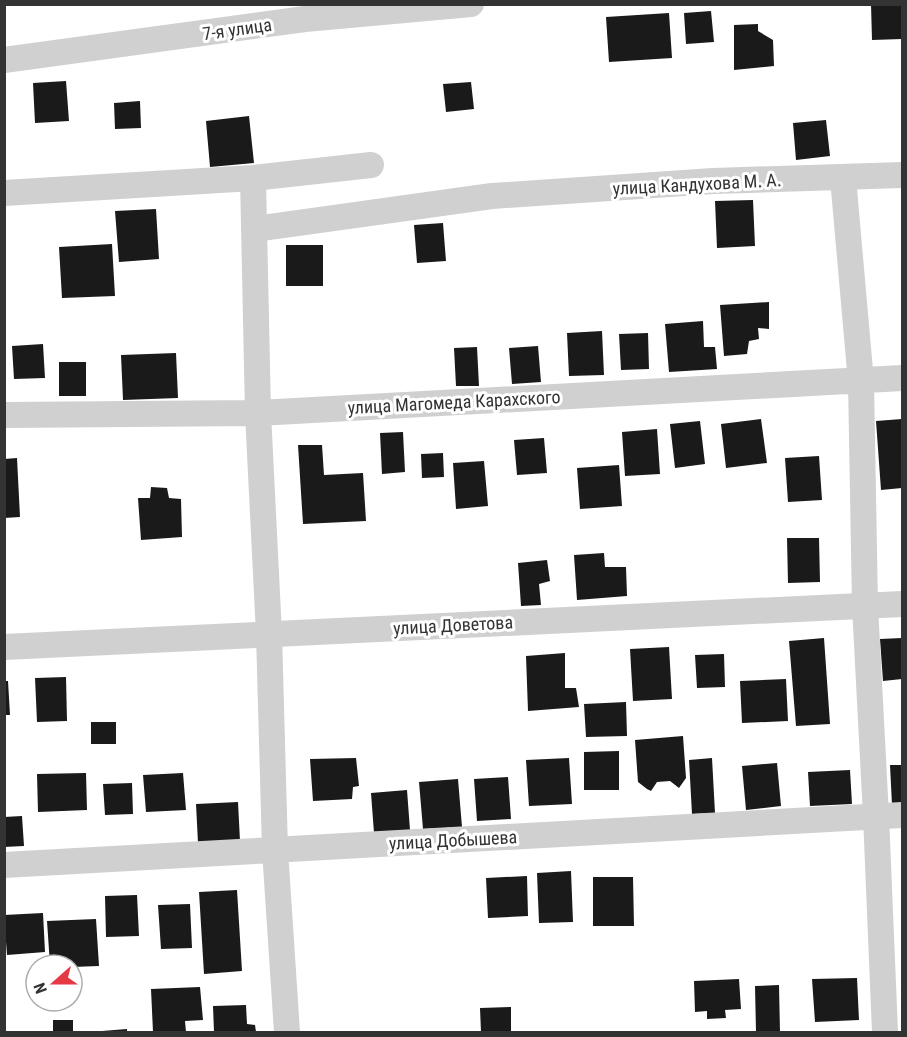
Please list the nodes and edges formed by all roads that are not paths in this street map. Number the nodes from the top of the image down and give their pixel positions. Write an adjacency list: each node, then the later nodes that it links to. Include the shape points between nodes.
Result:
1 (471, 4): 2 (street, 7-я улица)
2 (306, 12): 3 (street, 7-я улица)
3 (4, 60)
4 (371, 165): 6 (street)
5 (903, 175): 7 (street, улица Кандухова М. А.)
6 (253, 178): 8 (street); 9 (street)
7 (843, 178): 9 (street, улица Кандухова М. А., via 492,196); 11 (street)
8 (4, 193)
9 (254, 229): 12 (street)
10 (903, 378): 11 (street, улица Магомеда Карахского)
11 (861, 382): 12 (street, улица Магомеда Карахского); 15 (street)
12 (258, 413): 13 (street, улица Магомеда Карахского); 16 (street)
13 (4, 415)
14 (903, 604): 15 (street, улица Доветова)
15 (865, 606): 16 (street, улица Доветова); 19 (street)
16 (269, 634): 17 (street, улица Доветова); 20 (street)
17 (4, 647)
18 (903, 815): 19 (street, улица Добышева)
19 (876, 816): 20 (street, улица Добышева); 23 (street)
20 (275, 850): 21 (street, улица Добышева); 22 (street)
21 (4, 865)
22 (287, 1032)
23 (885, 1032)

